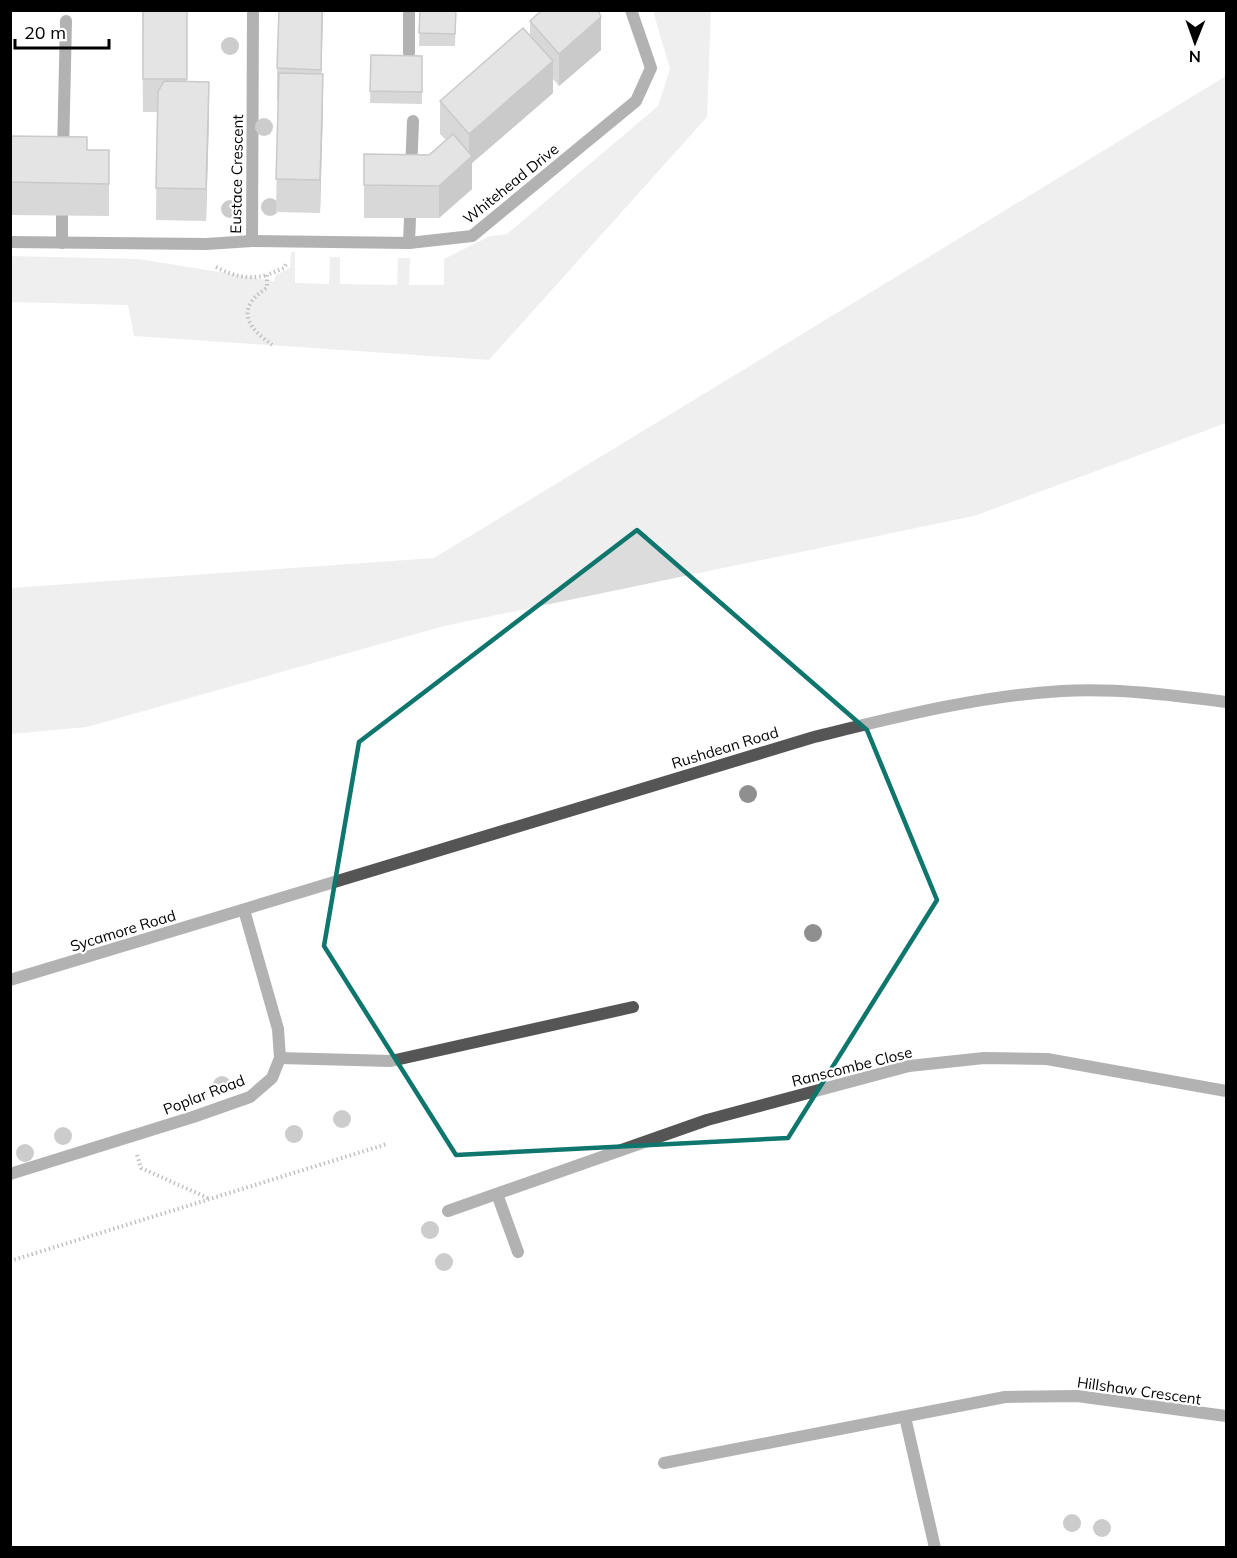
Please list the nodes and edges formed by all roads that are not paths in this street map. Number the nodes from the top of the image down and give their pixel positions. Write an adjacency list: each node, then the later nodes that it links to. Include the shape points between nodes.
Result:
1 (253, 10): 11 (street, Eustace Crescent)
2 (409, 10): 5 (street)
3 (631, 10): 14 (street, Whitehead Drive, via 651,68 636,100 472,236)
4 (66, 21): 7 (street)
5 (409, 52)
6 (413, 121): 8 (street)
7 (63, 170)
8 (411, 188)
9 (62, 216): 13 (street)
10 (410, 218): 14 (street)
11 (252, 241): 13 (street, Eustace Crescent); 14 (street, Whitehead Drive)
12 (10, 242): 13 (street, Eustace Crescent)
13 (62, 243)
14 (409, 243)
15 (1227, 702): 16 (street, Rushdean Road, via 1131,691 1063,691 912,712 814,737)
16 (244, 910): 17 (street, Sycamore Road); 19 (street, via 279,1029)
17 (10, 980)
18 (633, 1006): 19 (street, via 391,1060)
19 (280, 1058): 21 (street, Poplar Road, via 272,1078 250,1097)
20 (1227, 1091): 22 (street, Ranscombe Close, via 1047,1059 984,1058 909,1066 707,1120)
21 (10, 1174)
22 (497, 1194): 23 (street, Ranscombe Close); 24 (street)
23 (448, 1211)
24 (518, 1252)
25 (1227, 1416): 26 (street, Hillshaw Crescent, via 1067,1396 1005,1397)
26 (905, 1417): 27 (street, Hillshaw Crescent); 28 (street)
27 (664, 1463)
28 (935, 1548)

